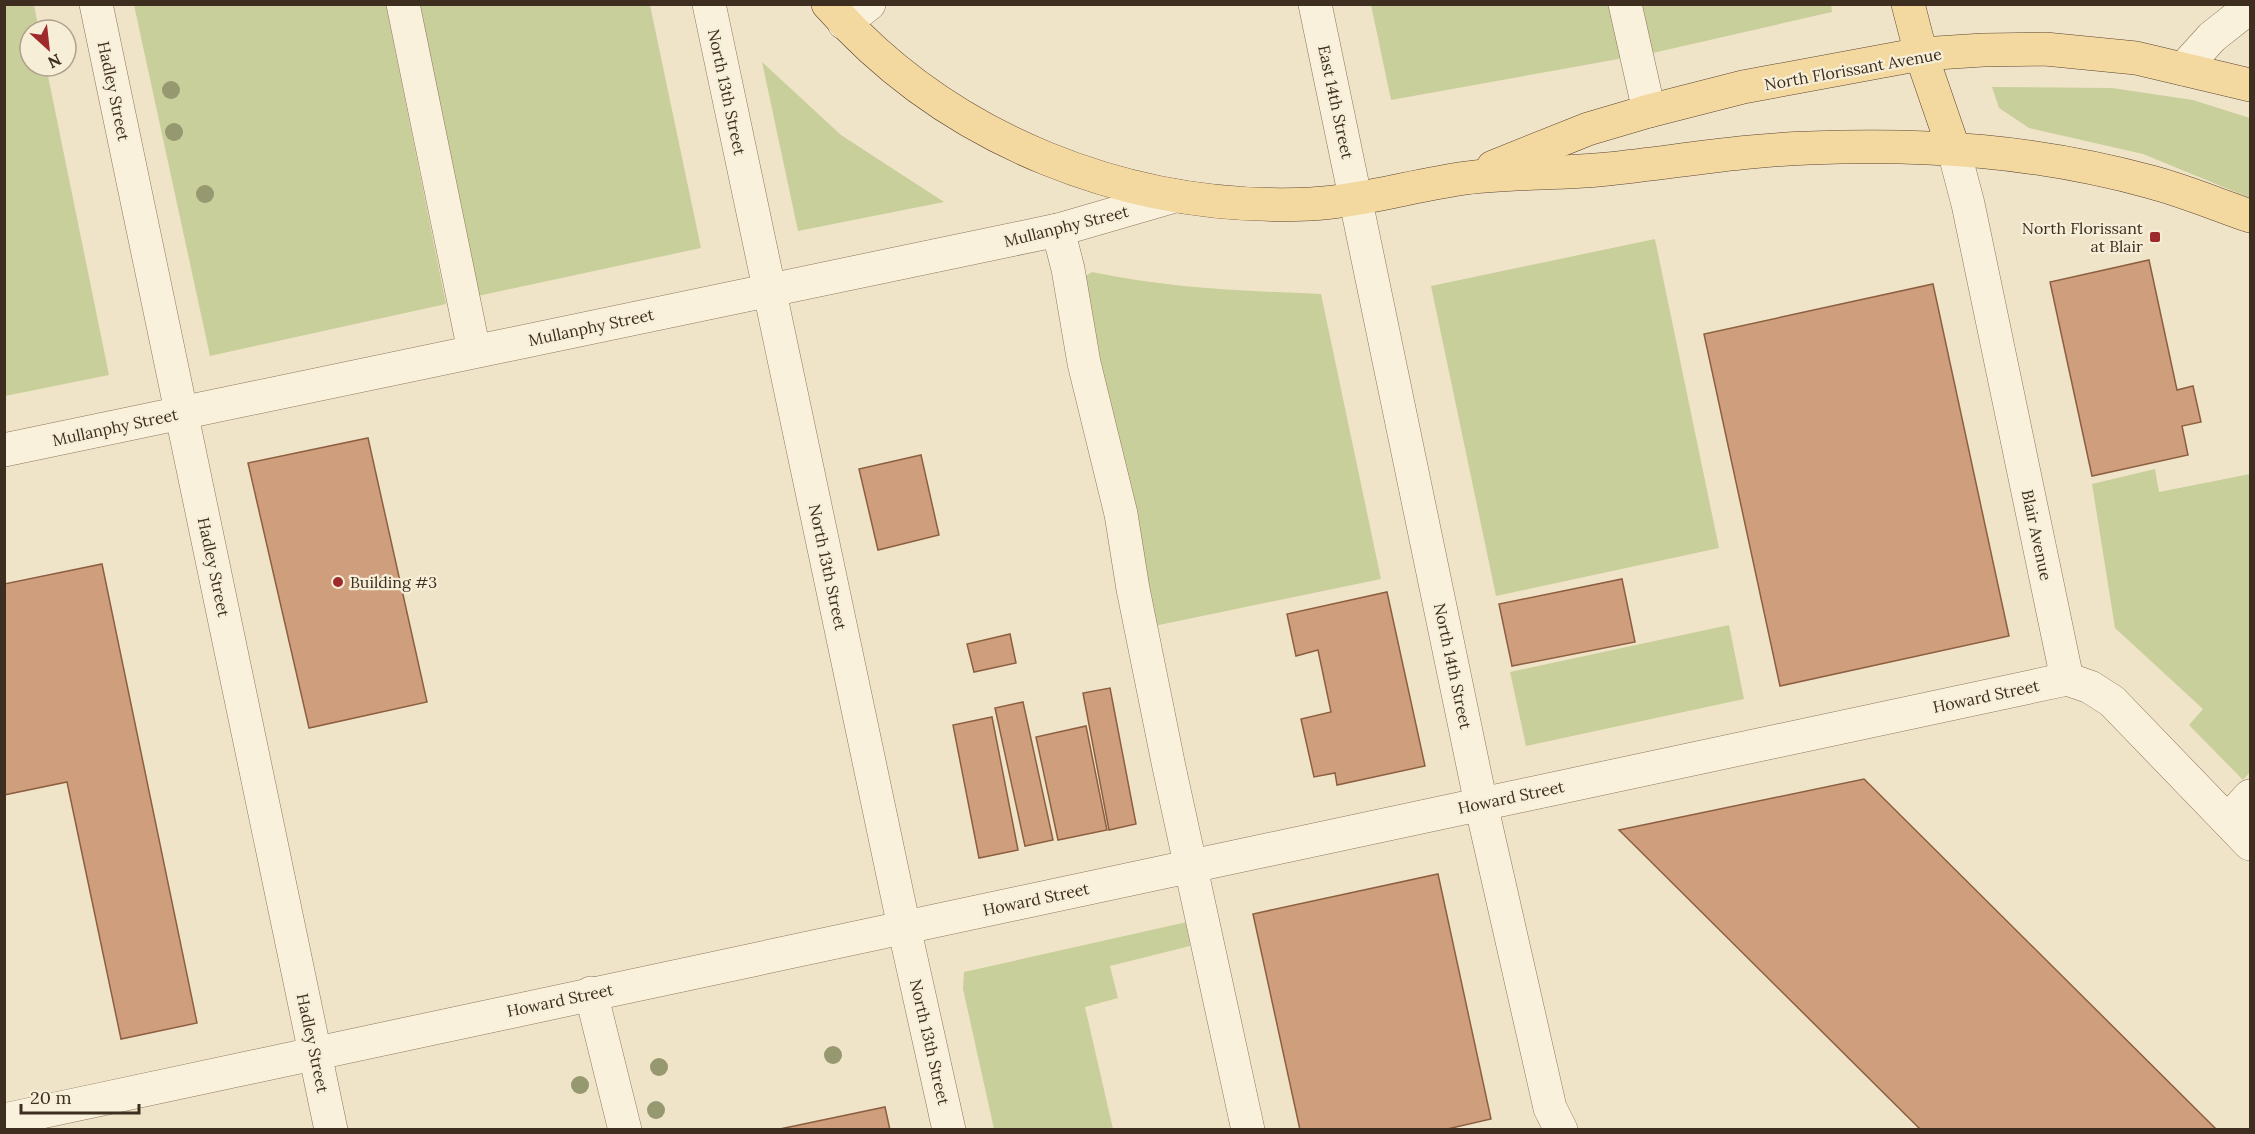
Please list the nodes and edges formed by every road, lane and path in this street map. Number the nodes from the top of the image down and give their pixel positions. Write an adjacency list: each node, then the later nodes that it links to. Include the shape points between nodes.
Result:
1 (96, 4): 21 (street, Hadley Street)
2 (403, 4): 20 (street)
3 (709, 4): 19 (street, North 13th Street)
4 (1315, 4): 16 (street, East 14th Street)
5 (1625, 4): 12 (street)
6 (1908, 4): 9 (main road)
7 (2250, 7): 10 (street, via 2212,37)
8 (847, 10): 15 (main road, via 894,69 944,106 993,135 1113,182)
9 (1921, 54): 10 (main road, North Florissant Avenue, via 2045,49 2136,58); 12 (main road, North Florissant Avenue, via 1743,87); 13 (main road)
10 (2183, 69): 11 (main road, North Florissant Avenue)
11 (2250, 85)
12 (1649, 111): 14 (main road, North Florissant Avenue, via 1588,129)
13 (1953, 147): 14 (main road, North Florissant Avenue, via 1806,148 1603,170); 17 (main road, North Florissant Avenue, via 2045,159 2154,182); 23 (street, Blair Avenue)
14 (1466, 178): 16 (main road, North Florissant Avenue)
15 (1175, 196): 16 (main road, North Florissant Avenue, via 1256,204); 18 (street, Mullanphy Street)
16 (1357, 199): 25 (street, North 14th Street)
17 (2250, 216)
18 (1058, 230): 19 (street, Mullanphy Street); 28 (street)
19 (769, 290): 20 (street, Mullanphy Street); 29 (street, North 13th Street)
20 (474, 351): 21 (street, Mullanphy Street)
21 (183, 412): 22 (street, Mullanphy Street); 31 (street, Hadley Street)
22 (4, 450)
23 (2067, 679): 25 (street, Howard Street); 26 (street, via 2112,701)
24 (2250, 796): 26 (street)
25 (1481, 804): 28 (street, Howard Street); 37 (street, North 14th Street, via 1550,1108)
26 (2229, 820): 27 (street)
27 (2250, 844)
28 (1190, 865): 29 (street, Howard Street); 36 (street)
29 (904, 927): 30 (street, Howard Street); 35 (street, North 13th Street)
30 (591, 993): 31 (street, Howard Street); 34 (street)
31 (315, 1052): 32 (street, Howard Street); 33 (street, Hadley Street)
32 (4, 1120)
33 (331, 1130)
34 (625, 1130)
35 (950, 1130)
36 (1248, 1130)
37 (1561, 1130)

